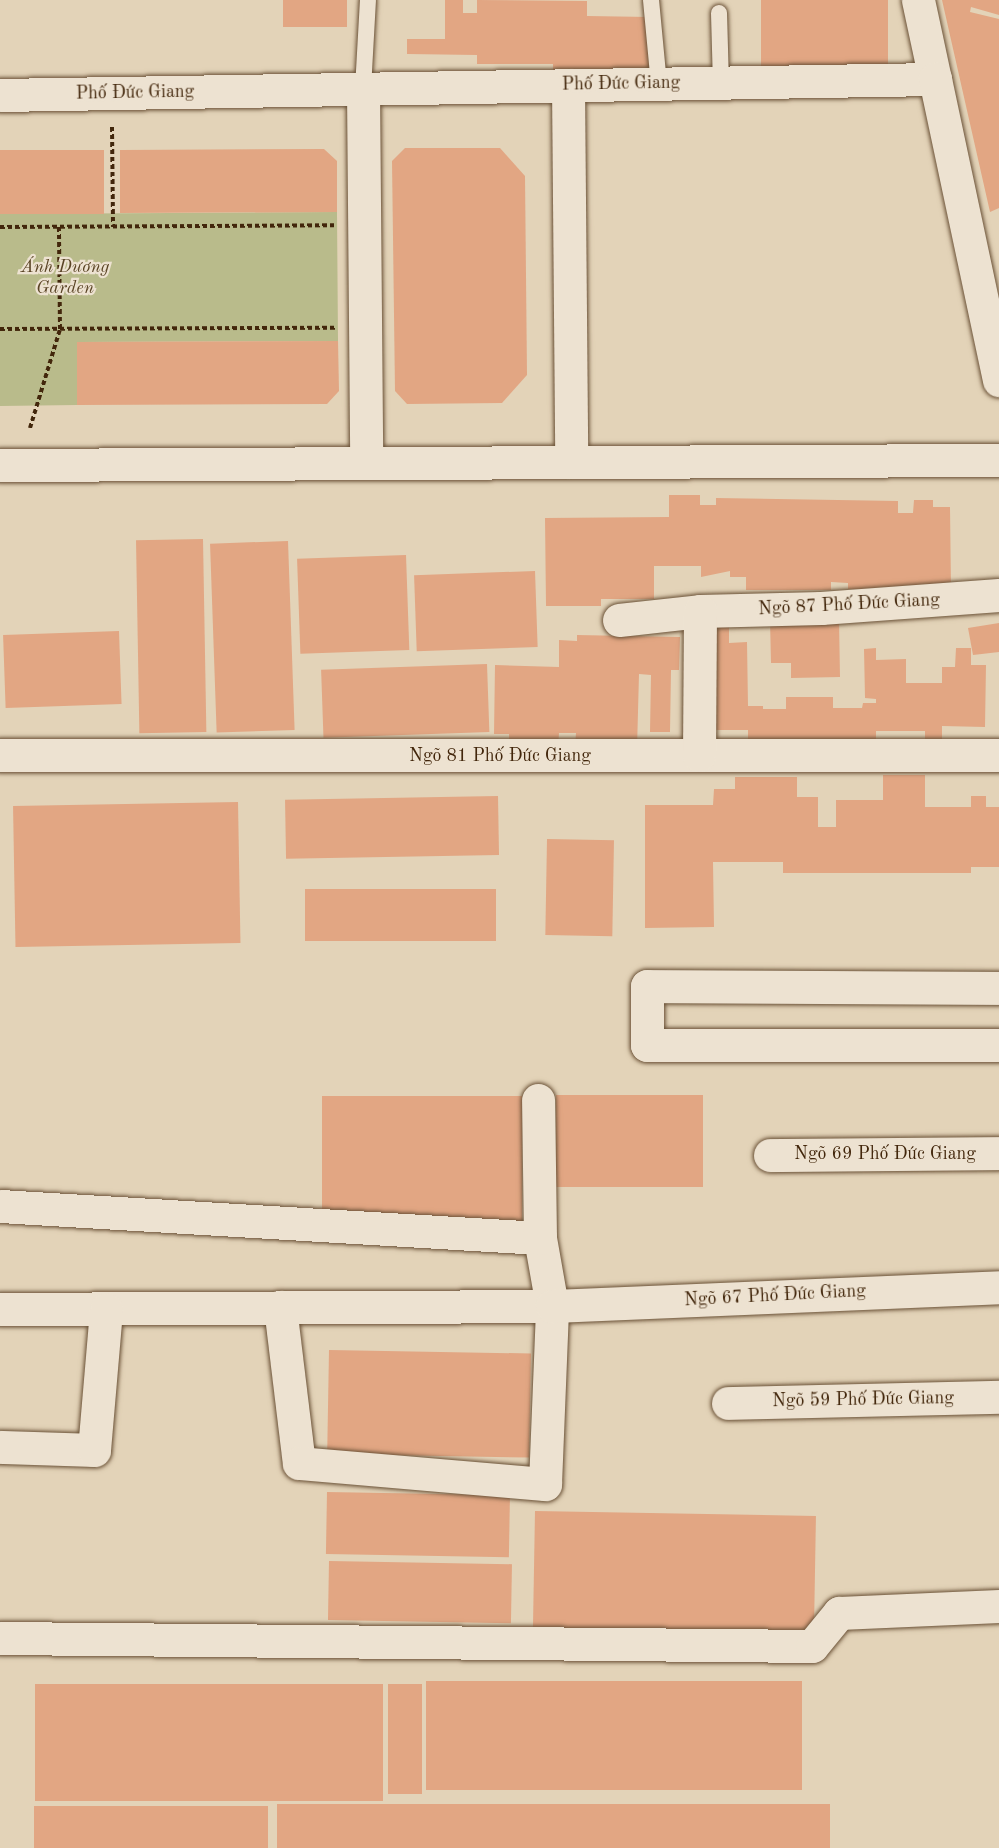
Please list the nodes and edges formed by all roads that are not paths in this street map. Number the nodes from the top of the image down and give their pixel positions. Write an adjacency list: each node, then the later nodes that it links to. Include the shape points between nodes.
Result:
1 (368, 0): 9 (lane)
2 (651, 0): 7 (lane)
3 (918, 0): 5 (street)
4 (719, 12): 6 (lane)
5 (935, 79): 6 (street, Phố Đức Giang); 11 (street)
6 (722, 83): 7 (street, Phố Đức Giang)
7 (659, 84): 8 (street, Phố Đức Giang)
8 (568, 85): 9 (street, Phố Đức Giang); 13 (street)
9 (363, 89): 10 (street, Phố Đức Giang); 14 (street)
10 (0, 95)
11 (999, 380)
12 (999, 460): 13 (street)
13 (571, 462): 14 (street)
14 (366, 463): 15 (street)
15 (0, 465)
16 (999, 596): 17 (street, Ngõ 87 Phố Đức Giang, via 821,608)
17 (699, 611): 18 (street, Ngõ 87 Phố Đức Giang); 20 (street)
18 (619, 620)
19 (0, 755): 20 (street, Ngõ 81 Phố Đức Giang)
20 (699, 755): 21 (street, Ngõ 81 Phố Đức Giang)
21 (999, 755)
22 (999, 988): 23 (street, via 647,986 647,1045)
23 (999, 1045)
24 (538, 1100): 28 (street)
25 (999, 1154): 26 (street, Ngõ 69 Phố Đức Giang)
26 (770, 1155)
27 (0, 1206): 28 (street)
28 (540, 1238): 30 (street)
29 (999, 1287): 30 (street, Ngõ 67 Phố Đức Giang)
30 (552, 1306): 31 (street, Ngõ 67 Phố Đức Giang); 31 (street, via 545,1484 299,1463)
31 (280, 1307): 33 (street, Ngõ 67 Phố Đức Giang)
32 (0, 1309): 33 (street, Ngõ 67 Phố Đức Giang)
33 (106, 1310): 36 (street, via 94,1450)
34 (999, 1396): 35 (street, Ngõ 59 Phố Đức Giang)
35 (728, 1403)
36 (0, 1447)
37 (999, 1606): 38 (street, via 839,1612 812,1646)
38 (0, 1638)

